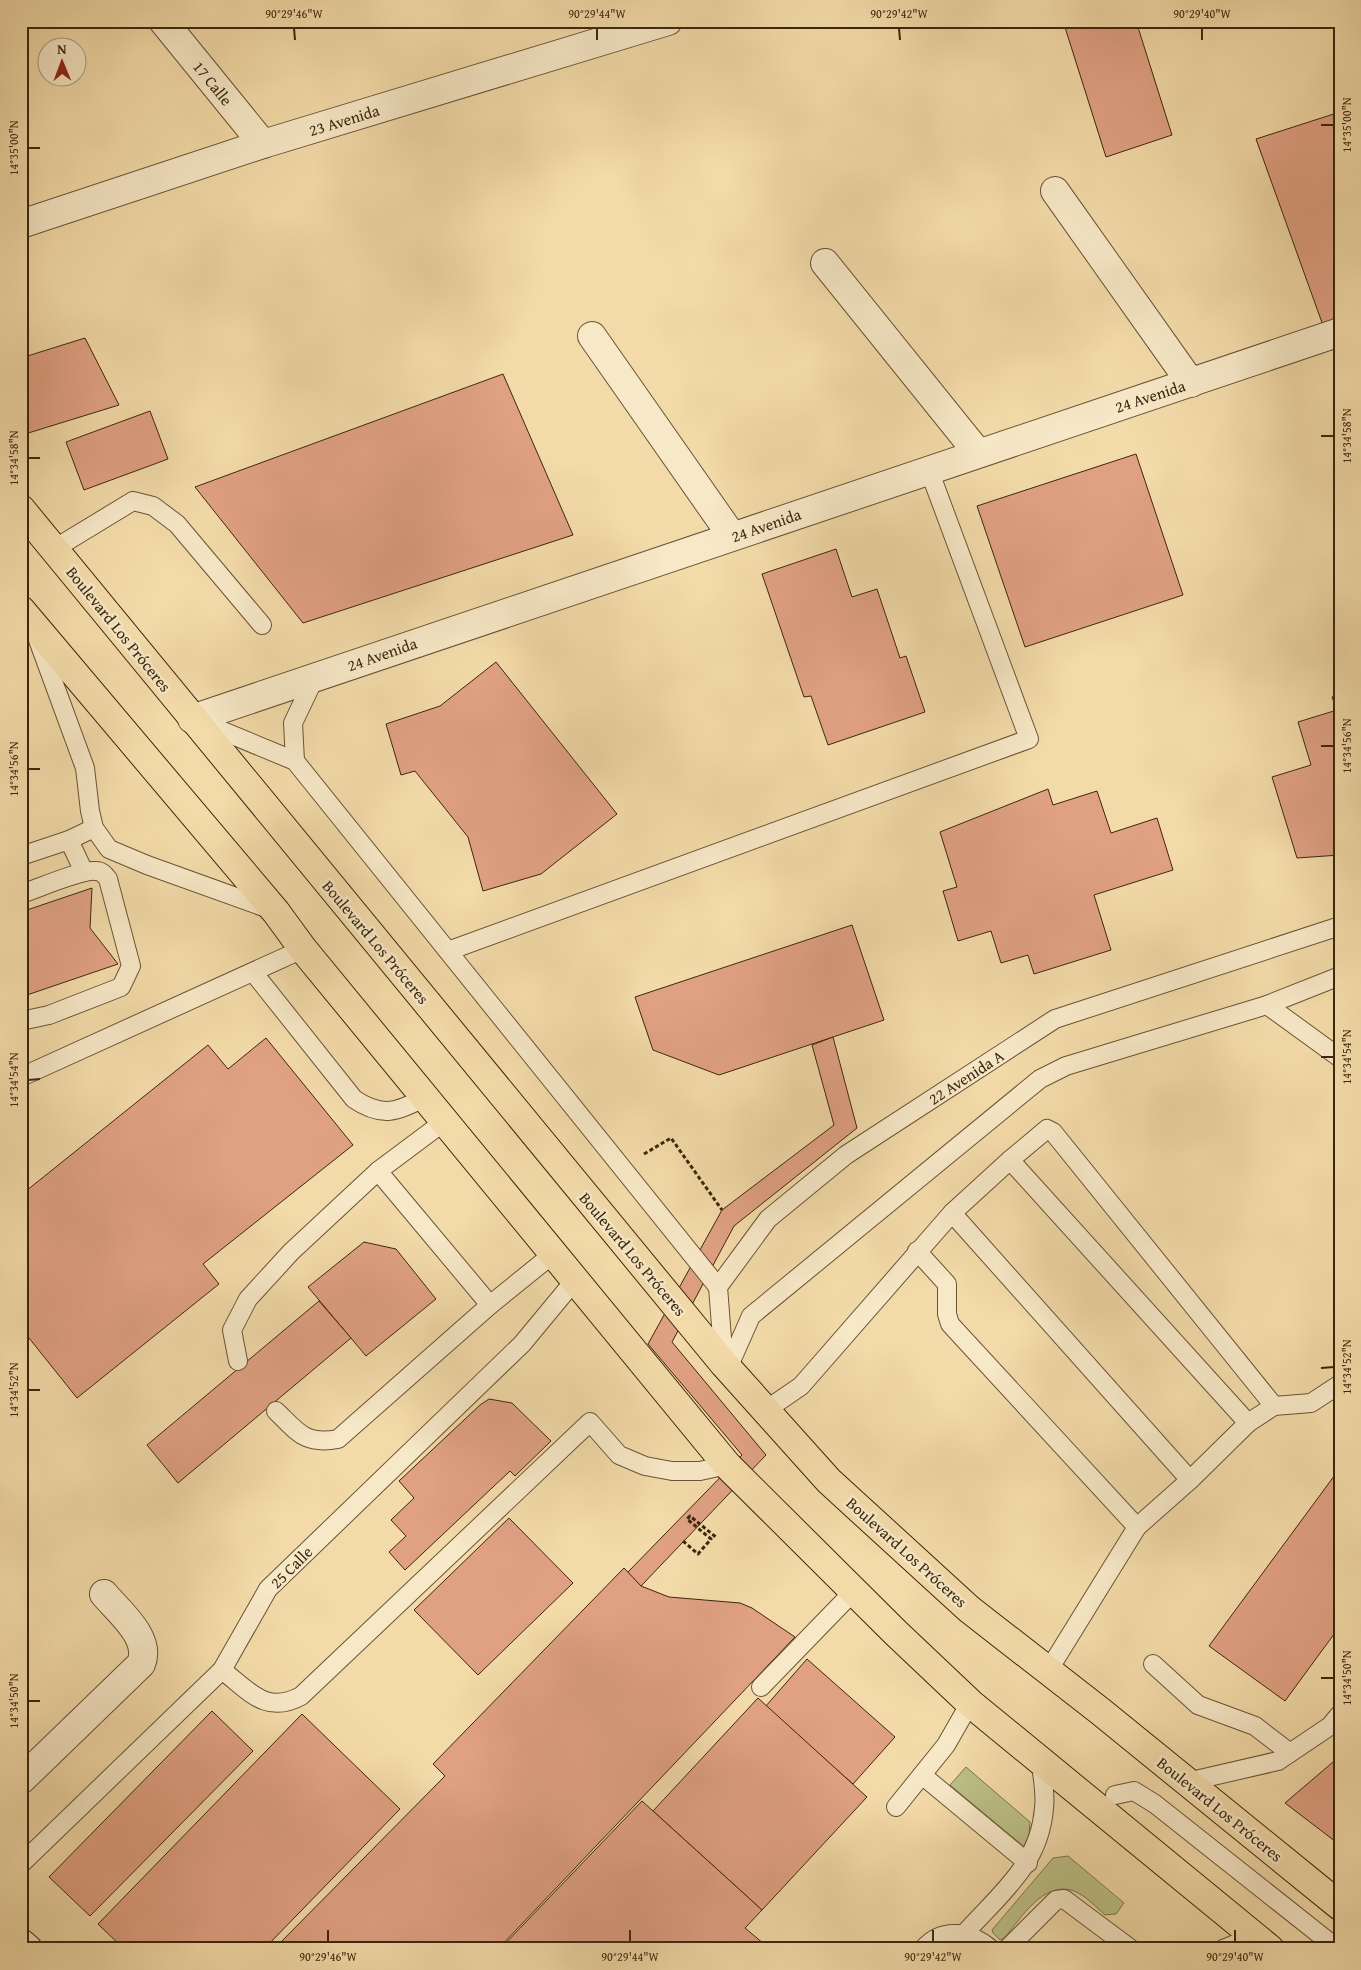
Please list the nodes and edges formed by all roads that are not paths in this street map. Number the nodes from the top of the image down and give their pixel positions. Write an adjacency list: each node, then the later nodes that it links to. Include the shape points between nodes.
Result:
1 (162, 21): 3 (street, 17 Calle)
2 (668, 21): 3 (street, 23 Avenida)
3 (263, 144): 5 (street, 23 Avenida)
4 (1055, 191): 9 (street)
5 (21, 224)
6 (824, 263): 10 (street)
7 (1340, 332): 9 (street, 24 Avenida)
8 (592, 336): 13 (street)
9 (1191, 383): 10 (street, 24 Avenida)
10 (978, 454): 11 (street, 24 Avenida)
11 (929, 470): 13 (street, 24 Avenida); 28 (lane, via 1029,739)
12 (21, 509): 14 (highway, Boulevard Los Próceres)
13 (732, 536): 17 (street, 24 Avenida)
14 (54, 549): 16 (lane, via 133,501 153,506 177,524); 18 (highway, Boulevard Los Próceres)
15 (27, 617): 20 (lane, via 85,768); 25 (highway)
16 (262, 625)
17 (315, 677): 18 (street, 24 Avenida); 19 (lane, via 293,723)
18 (192, 719): 19 (lane); 46 (highway, Boulevard Los Próceres)
19 (295, 761): 28 (lane)
20 (94, 828): 21 (lane); 25 (lane, via 109,849)
21 (68, 840): 22 (lane); 23 (lane)
22 (21, 856)
23 (84, 872): 24 (lane); 32 (lane, via 95,870 108,879 131,966 128,976 121,987 49,1015)
24 (21, 894)
25 (276, 912): 27 (highway)
26 (1340, 926): 43 (lane, 22 Avenida A, via 1055,1019 846,1155 768,1219)
27 (304, 949): 29 (lane); 35 (highway)
28 (448, 951): 43 (lane)
29 (253, 972): 34 (lane); 35 (lane, via 354,1100 369,1109 400,1110)
30 (1340, 976): 31 (lane)
31 (1266, 1005): 33 (lane); 46 (lane, via 1066,1066 1040,1078 752,1316)
32 (21, 1021)
33 (1340, 1058)
34 (21, 1077)
35 (425, 1097): 36 (highway)
36 (445, 1121): 38 (lane); 41 (highway)
37 (1010, 1160): 39 (lane); 48 (lane, via 1047,1129 1053,1132); 51 (lane)
38 (378, 1171): 44 (lane); 45 (lane, via 291,1252 248,1299 232,1330)
39 (952, 1213): 40 (lane); 53 (lane)
40 (917, 1251): 50 (lane, via 801,1386); 54 (lane, via 945,1279 950,1324)
41 (553, 1254): 42 (highway); 44 (lane)
42 (575, 1280): 52 (highway); 58 (lane, 25 Calle, via 522,1344 268,1589)
43 (718, 1287): 46 (lane)
44 (490, 1305): 49 (lane, via 338,1439 319,1442 302,1437)
45 (238, 1362)
46 (726, 1366): 50 (highway, Boulevard Los Próceres)
47 (1340, 1384): 48 (lane, via 1311,1402)
48 (1274, 1406): 51 (lane)
49 (276, 1410)
50 (766, 1410): 59 (highway, Boulevard Los Próceres, via 829,1481 897,1544 969,1609)
51 (1248, 1423): 53 (lane)
52 (727, 1465): 55 (highway); 58 (lane, via 690,1471 645,1466 619,1455 590,1422 301,1696 286,1703 260,1700)
53 (1190, 1480): 54 (lane)
54 (1137, 1528): 59 (lane)
55 (854, 1590): 60 (lane); 61 (highway)
56 (104, 1594): 66 (street, via 143,1644 141,1664)
57 (1153, 1664): 63 (lane, via 1198,1705 1255,1726)
58 (222, 1670): 71 (lane, 25 Calle)
59 (1048, 1671): 67 (highway, Boulevard Los Próceres)
60 (761, 1687)
61 (970, 1702): 64 (highway); 65 (lane, via 946,1746)
62 (1340, 1714): 63 (lane, via 1330,1726)
63 (1290, 1753): 67 (lane, via 1278,1762 1239,1768)
64 (1041, 1762): 70 (lane, via 1045,1806 1036,1847); 74 (highway)
65 (922, 1775): 69 (lane); 70 (lane)
66 (21, 1780)
67 (1187, 1782): 72 (highway, Boulevard Los Próceres)
68 (1115, 1794): 82 (lane, via 1134,1791 1155,1804)
69 (896, 1807)
70 (1028, 1863): 73 (lane)
71 (21, 1864)
72 (1340, 1906)
73 (964, 1934): 77 (lane, via 936,1938); 78 (lane, via 979,1939)
74 (1262, 1942): 81 (lane)
75 (21, 1943): 76 (street)
76 (28, 1949)
77 (923, 1949)
78 (991, 1949)
79 (1007, 1949): 80 (lane, via 1056,1900 1064,1899)
80 (1131, 1949)
81 (1223, 1949)
82 (1338, 1949)

